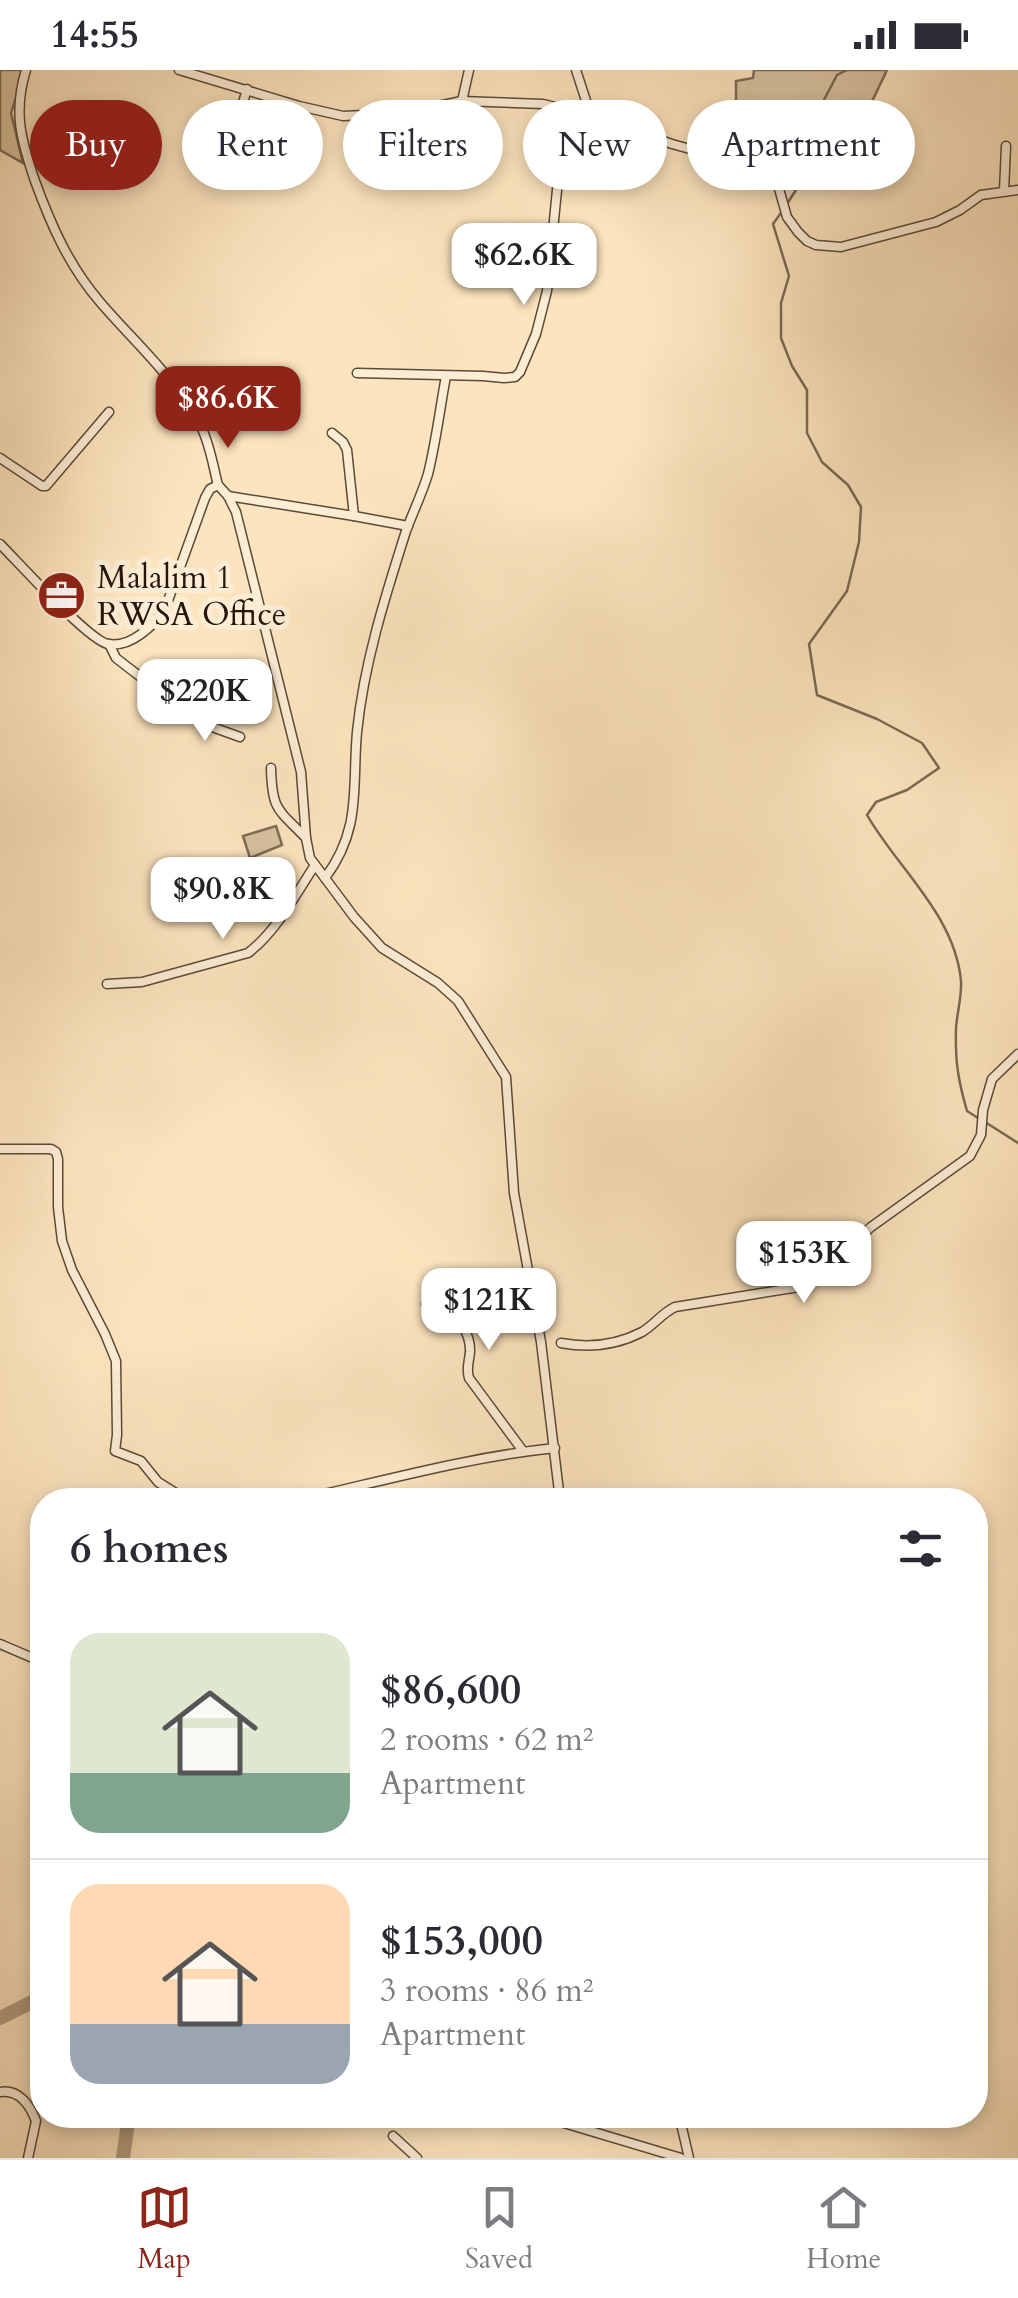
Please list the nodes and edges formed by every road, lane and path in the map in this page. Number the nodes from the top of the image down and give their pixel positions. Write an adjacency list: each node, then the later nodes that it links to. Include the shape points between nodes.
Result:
1 (26, 70): 20 (street, via 18,119 55,231 75,270 184,399 206,439)
2 (179, 70): 5 (street)
3 (469, 70): 7 (street)
4 (576, 70): 8 (street)
5 (247, 90): 6 (street); 9 (street)
6 (244, 100)
7 (462, 100)
8 (586, 100)
9 (343, 115)
10 (667, 142): 14 (street, via 769,171 788,217 816,244 841,247 936,222 981,195)
11 (1006, 146): 14 (street)
12 (557, 190): 16 (street, via 543,309 520,372 510,378)
13 (1018, 190): 14 (street)
14 (1004, 191)
15 (357, 373): 16 (street)
16 (446, 376): 23 (street, via 428,472)
17 (109, 412): 19 (street, via 48,486)
18 (332, 433): 22 (street, via 347,450)
19 (0, 458)
20 (218, 485): 21 (street); 25 (street, via 210,489 157,620 131,639)
21 (228, 496): 22 (street); 30 (street, via 298,754)
22 (354, 516): 23 (street)
23 (408, 526): 32 (street, via 366,665 352,817)
24 (0, 544): 25 (street, via 60,606)
25 (109, 644): 27 (street, via 116,658 182,711)
26 (206, 674): 27 (street)
27 (193, 710): 28 (street)
28 (240, 737)
29 (271, 768): 30 (street, via 274,804)
30 (306, 838): 31 (street)
31 (315, 865): 32 (street); 33 (street, via 248,953)
32 (324, 878): 37 (street, via 382,948 458,1002 506,1077 514,1192)
33 (107, 984)
34 (1018, 1054): 37 (street, via 992,1079 970,1156 804,1286 675,1307 643,1332 604,1344)
35 (0, 1149): 40 (street, via 56,1152 62,1241 116,1361 115,1451 141,1461)
36 (426, 1304): 39 (street, via 448,1306 460,1320 470,1346 469,1378)
37 (541, 1342): 38 (street)
38 (554, 1448): 39 (street); 42 (street)
39 (523, 1451): 41 (street)
40 (168, 1488)
41 (353, 1488)
42 (559, 1488)
43 (0, 1644): 44 (street)
44 (30, 1657)
45 (0, 2092): 46 (street, via 16,2093)
46 (30, 2111)
47 (34, 2128): 51 (street)
48 (581, 2128): 53 (street)
49 (682, 2128): 54 (street)
50 (393, 2136): 52 (street)
51 (28, 2158)
52 (418, 2158)
53 (681, 2158)
54 (688, 2158)

